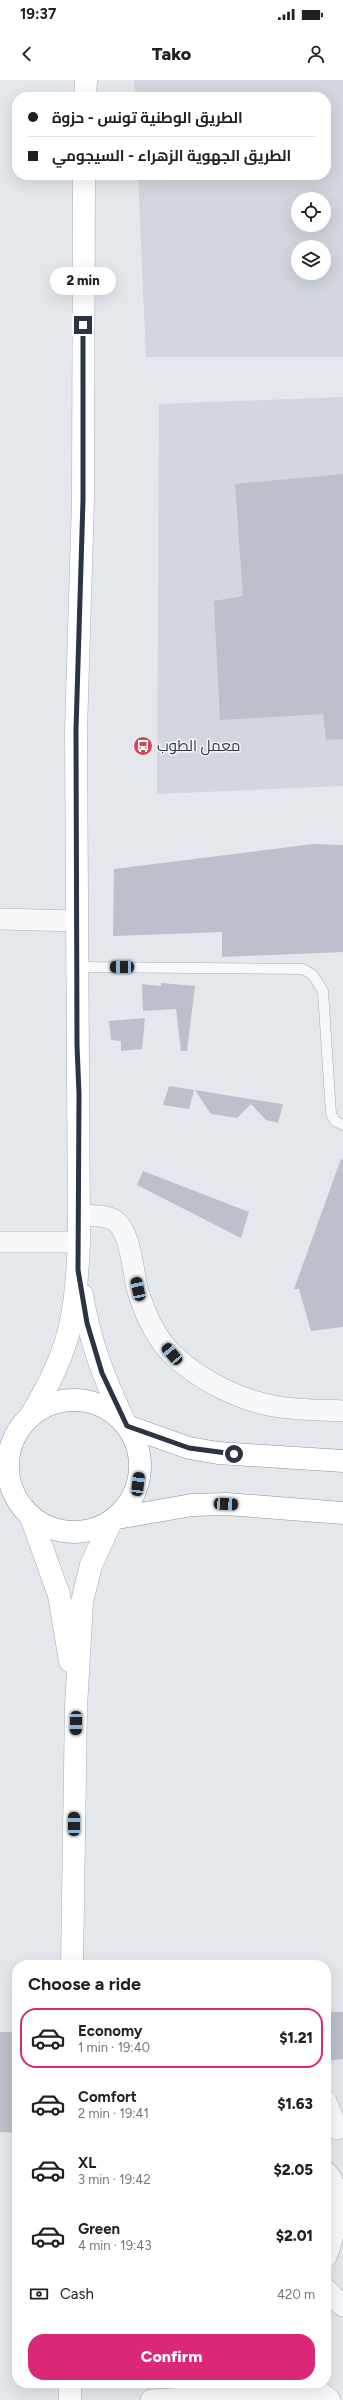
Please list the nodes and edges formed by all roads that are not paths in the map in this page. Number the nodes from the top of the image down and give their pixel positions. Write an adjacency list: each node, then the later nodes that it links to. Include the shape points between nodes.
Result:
1 (86, 80): 2 (main road)
2 (85, 92)
3 (84, 180): 5 (main road, via 83,500 76,730)
4 (0, 919): 5 (street)
5 (76, 921): 6 (main road)
6 (77, 967): 7 (lane, via 303,969 313,975 323,991 331,1114 335,1121); 8 (main road)
7 (343, 1125)
8 (78, 1216): 10 (main road); 12 (street, via 106,1217 114,1220 120,1227 126,1237 138,1289 156,1335 172,1354 197,1373 223,1389 250,1400 280,1407)
9 (0, 1242): 10 (street)
10 (79, 1242): 11 (main road)
11 (78, 1270): 13 (main road, via 75,1309 66,1347 51,1383); 14 (main road, via 87,1323 102,1373)
12 (343, 1411)
13 (27, 1418): 14 (main road, via 48,1404 75,1400 88,1401 108,1408); 15 (main road); 18 (main road, via 12,1442 8,1464 11,1487)
14 (126, 1424): 16 (main road, via 189,1448 211,1452); 20 (main road, via 137,1444 141,1464 138,1484 130,1503)
15 (0, 1430)
16 (343, 1462)
17 (0, 1506): 18 (main road)
18 (26, 1512): 20 (main road, via 50,1528 70,1533 92,1531); 21 (main road, via 59,1596)
19 (343, 1513): 20 (main road, via 226,1504 192,1505)
20 (114, 1520): 21 (main road, via 90,1565 86,1581 82,1602)
21 (76, 1708): 22 (main road)
22 (72, 1960)
23 (331, 2114): 24 (street)
24 (337, 2129)
25 (331, 2176): 26 (street, via 338,2192 339,2210)
26 (331, 2243)
27 (331, 2294): 28 (street)
28 (343, 2306)
29 (70, 2388): 30 (main road)
30 (70, 2400)
31 (151, 2400): 32 (street, via 311,2391)
32 (330, 2400)

